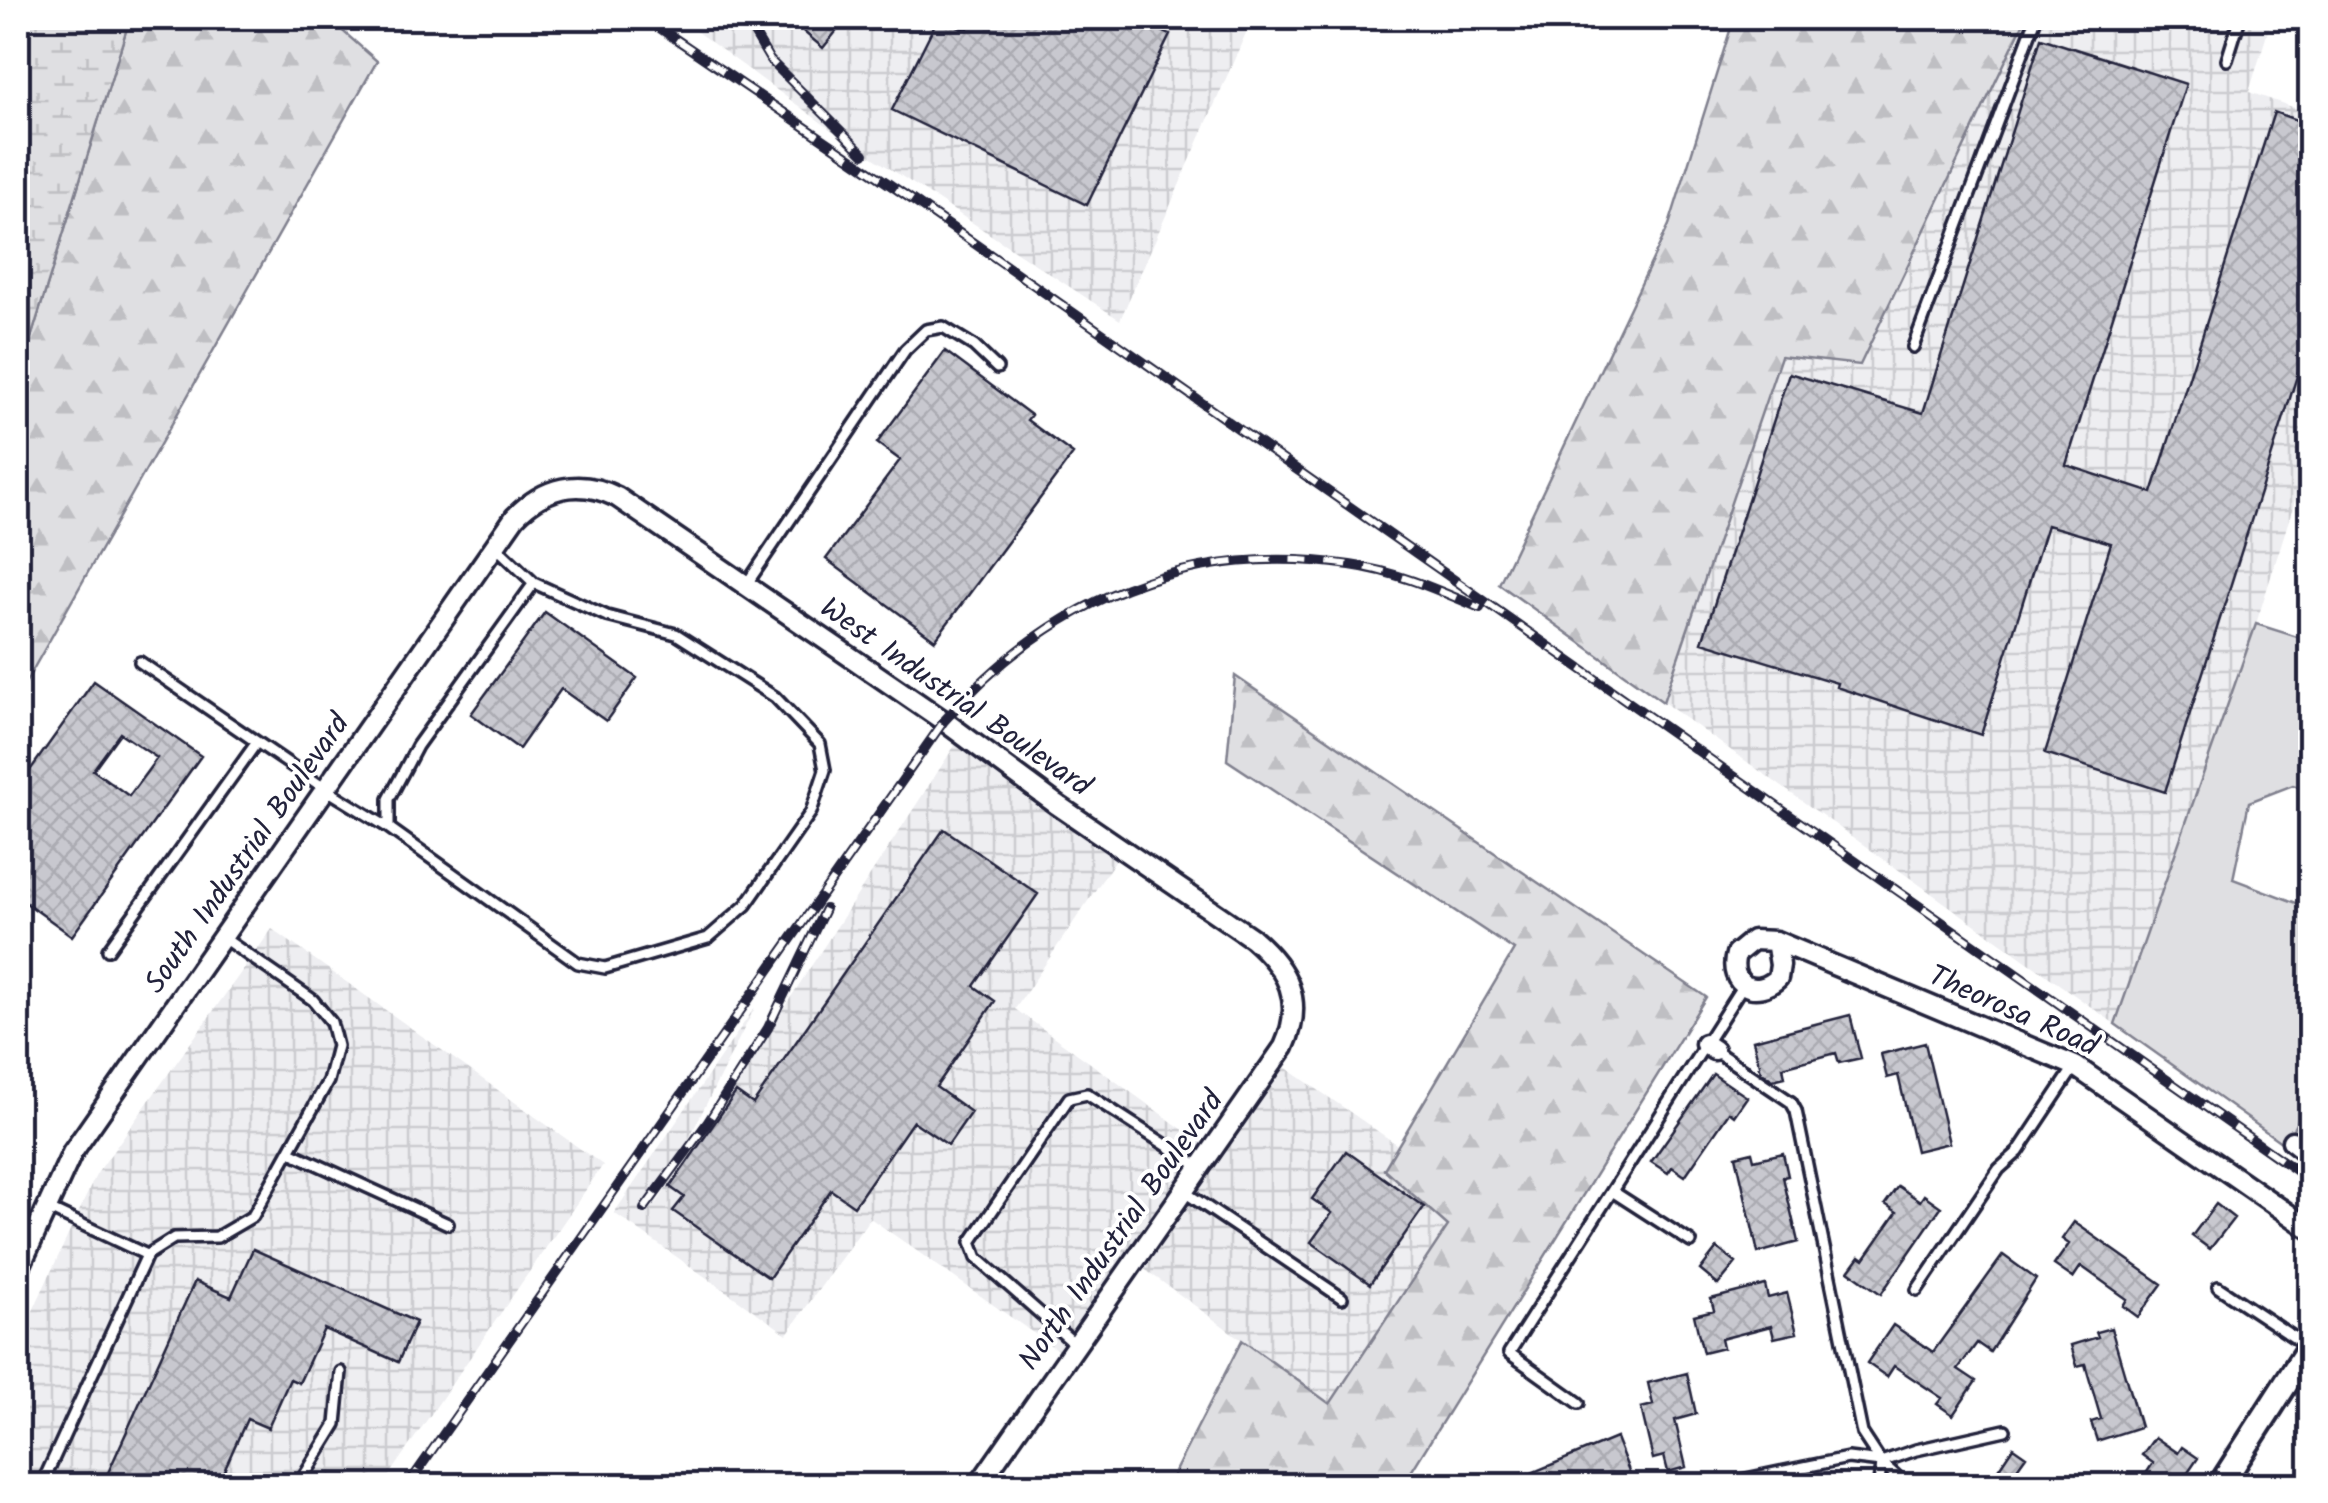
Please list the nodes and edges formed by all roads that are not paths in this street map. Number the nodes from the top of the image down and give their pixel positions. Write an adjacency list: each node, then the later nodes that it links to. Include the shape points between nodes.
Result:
1 (2036, 18): 4 (lane)
2 (2240, 18): 3 (lane)
3 (2227, 60)
4 (1912, 347)
5 (996, 368): 9 (lane, via 943,327 926,330 905,350)
6 (553, 490): 7 (street, South Industrial Boulevard, via 530,501); 9 (street, West Industrial Boulevard, via 599,488)
7 (495, 546): 8 (lane); 12 (street, South Industrial Boulevard)
8 (534, 583): 13 (lane, via 417,746 389,799); 13 (lane, via 607,616 676,634 775,697 820,744 826,770 811,812 746,905 708,938 605,968 578,963)
9 (746, 586): 18 (street, West Industrial Boulevard, via 1252,938 1274,956)
10 (140, 662): 11 (lane)
11 (258, 742): 12 (lane); 16 (lane)
12 (326, 790): 13 (lane); 14 (street, South Industrial Boulevard)
13 (388, 828)
14 (222, 938): 22 (lane, via 313,1000 331,1022 336,1046 328,1081); 27 (street, South Industrial Boulevard, via 72,1153)
15 (1776, 942): 17 (street, via 1778,978 1756,990); 17 (street, via 1754,940 1736,954 1734,972); 20 (street, Theorosa Road)
16 (108, 950)
17 (1743, 985): 19 (lane)
18 (1293, 1002): 24 (street, North Industrial Boulevard, via 1284,1047)
19 (1710, 1047): 26 (lane); 42 (lane, via 1796,1111 1862,1433)
20 (2075, 1066): 29 (street, Theorosa Road); 35 (lane)
21 (2292, 1141): 23 (street)
22 (290, 1152): 28 (lane); 32 (lane, via 253,1216 217,1237 174,1238)
23 (2310, 1155)
24 (1200, 1167): 25 (street, North Industrial Boulevard); 37 (lane, via 1087,1094 1069,1098 971,1242 977,1258)
25 (1183, 1191): 36 (lane); 37 (street, North Industrial Boulevard)
26 (1612, 1191): 30 (lane); 40 (lane, via 1509,1353)
27 (47, 1208): 31 (street, South Industrial Boulevard); 32 (lane)
28 (448, 1224)
29 (2310, 1229)
30 (1691, 1242)
31 (23, 1246): 33 (street, South Industrial Boulevard)
32 (147, 1255): 43 (lane)
33 (18, 1272)
34 (2218, 1287): 38 (lane)
35 (1917, 1290)
36 (1342, 1298)
37 (1076, 1345): 45 (street, North Industrial Boulevard)
38 (2310, 1347): 49 (street)
39 (341, 1372): 44 (lane, via 336,1424)
40 (1579, 1403)
41 (2005, 1430): 42 (lane)
42 (1881, 1462): 46 (lane, via 1848,1458); 47 (lane); 48 (lane)
43 (41, 1486)
44 (298, 1486)
45 (978, 1486)
46 (1712, 1486)
47 (1878, 1486)
48 (1907, 1486)
49 (2220, 1486)

